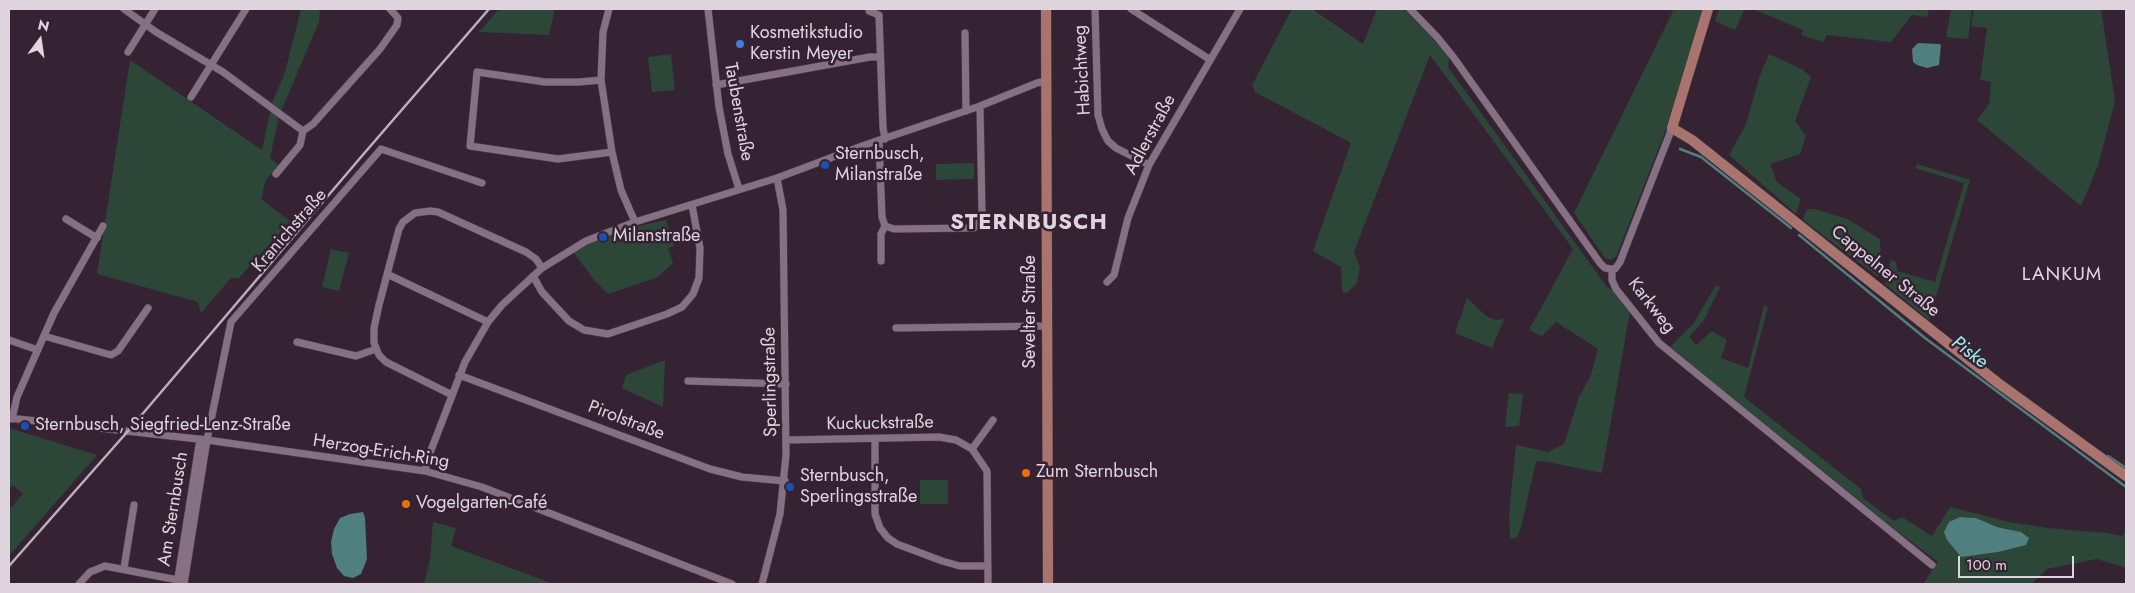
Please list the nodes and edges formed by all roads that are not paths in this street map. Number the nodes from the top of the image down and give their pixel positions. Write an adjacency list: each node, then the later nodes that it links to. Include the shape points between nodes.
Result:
1 (124, 9): 14 (street)
2 (155, 9): 14 (street)
3 (246, 9): 19 (street)
4 (390, 9): 27 (street, via 398,18 397,24 380,49)
5 (610, 9): 20 (street, via 603,32)
6 (708, 9): 22 (street, Taubenstraße)
7 (869, 9): 17 (street, via 879,15)
8 (1046, 9): 21 (street, Sevelter Straße)
9 (1095, 9): 30 (street, Habichtweg, via 1098,115 1102,129 1116,148)
10 (1131, 9): 18 (street)
11 (1240, 9): 18 (street, Adlerstraße)
12 (1410, 9): 43 (street, Karkweg, via 1454,58 1600,263)
13 (1708, 9): 26 (street)
14 (145, 25): 16 (street); 19 (street)
15 (965, 33): 25 (street)
16 (128, 52)
17 (879, 57): 22 (street); 28 (street)
18 (1209, 59): 30 (street, Adlerstraße)
19 (211, 66): 23 (street); 27 (street)
20 (601, 80): 29 (street); 29 (street, via 545,82 477,72 470,146 558,160)
21 (1046, 81): 24 (street); 49 (street, Sevelter Straße)
22 (716, 85): 34 (street, Taubenstraße, via 728,154)
23 (191, 97)
24 (980, 106): 25 (street); 39 (street, via 982,214 979,222 974,228 894,229)
25 (966, 111): 28 (street)
26 (1672, 128): 43 (street, via 1620,262); 67 (street, Cappelner Straße, via 1692,140 1998,383)
27 (303, 131): 31 (street, via 300,145)
28 (882, 140): 32 (street); 39 (street, via 882,217)
29 (612, 152): 37 (street, via 621,190)
30 (1149, 165): 46 (street, Adlerstraße, via 1128,218 1114,275)
31 (276, 174)
32 (777, 178): 34 (street); 58 (street, Sperlingstraße, via 784,210)
33 (482, 183): 63 (street, Kranichstraße, via 381,149 231,322)
34 (739, 189): 35 (street)
35 (692, 205): 37 (street); 45 (street, via 700,248 699,278 693,294 682,307 667,314 608,334 584,330 569,321)
36 (66, 219): 40 (street)
37 (635, 222): 42 (street, via 586,241)
38 (103, 226): 40 (street)
39 (885, 226): 41 (street, via 881,234)
40 (97, 238): 51 (street)
41 (881, 261)
42 (542, 268): 44 (street, via 526,252 430,211 415,213 403,222); 45 (street)
43 (1612, 269): 70 (street, Karkweg, via 1616,289 1659,343)
44 (387, 274): 48 (street); 54 (street, via 374,328)
45 (532, 276): 48 (street)
46 (1107, 282)
47 (148, 308): 51 (street, via 118,351 110,355)
48 (488, 322): 56 (street)
49 (1047, 326): 50 (street); 78 (street, Sevelter Straße)
50 (896, 328)
51 (44, 336): 55 (street)
52 (9, 340): 55 (street)
53 (297, 342): 54 (street, via 356,356)
54 (376, 349): 59 (street, via 378,355 395,367)
55 (38, 350): 60 (street)
56 (459, 375): 59 (street); 68 (street, Pirolstraße, via 710,469)
57 (688, 381): 58 (street)
58 (786, 384): 64 (street, Sperlingstraße)
59 (452, 395): 66 (street)
60 (11, 419): 63 (street, Herzog-Erich-Ring)
61 (993, 420): 65 (street)
62 (875, 439): 64 (street, Kuckuckstraße); 65 (street, Kuckuckstraße, via 940,437 956,440); 71 (street, via 875,514 888,538 942,561 960,566)
63 (203, 440): 66 (street, Herzog-Erich-Ring); 73 (street, Am Sternbusch)
64 (786, 440): 68 (street, Sperlingstraße)
65 (972, 449): 71 (street, via 987,471)
66 (425, 471): 75 (street, Herzog-Erich-Ring, via 482,486)
67 (2126, 476)
68 (785, 481): 76 (street, Sperlingstraße)
69 (134, 504): 72 (street)
70 (1932, 564)
71 (988, 566): 77 (street)
72 (124, 568): 73 (street); 74 (street, via 97,568)
73 (180, 583)
74 (79, 584)
75 (732, 584)
76 (762, 584)
77 (988, 584)
78 (1048, 584)

